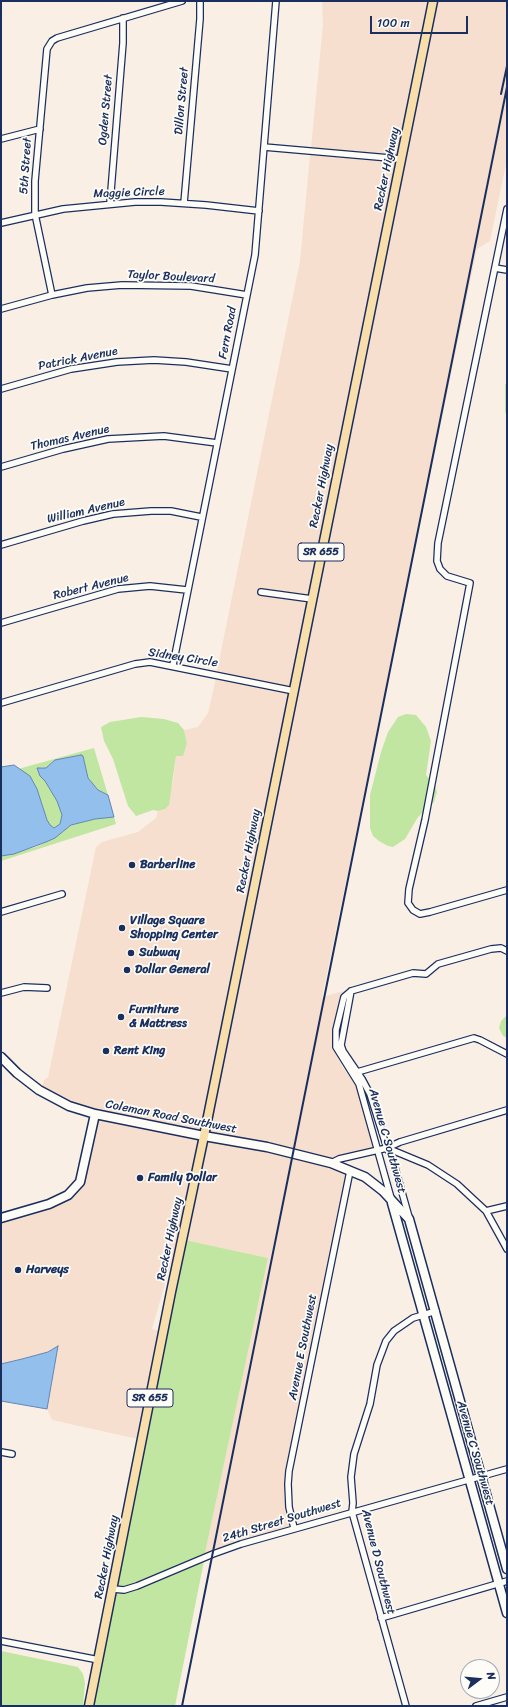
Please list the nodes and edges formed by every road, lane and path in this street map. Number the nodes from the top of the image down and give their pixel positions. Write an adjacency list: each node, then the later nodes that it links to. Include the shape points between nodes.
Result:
1 (182, 1): 5 (street)
2 (200, 1): 11 (street, Dillon Street)
3 (276, 1): 8 (street, Fern Road)
4 (433, 1): 9 (main road, Recker Highway / SR 655)
5 (123, 18): 6 (street, 5th Street, via 54,40 47,48); 10 (street, Ogden Street)
6 (40, 129): 7 (street); 14 (street, 5th Street)
7 (1, 138)
8 (264, 147): 9 (street); 13 (street, Fern Road)
9 (401, 159): 29 (main road, Recker Highway / SR 655)
10 (110, 203): 11 (street, Maggie Circle); 14 (street, Maggie Circle)
11 (184, 203): 13 (street, Maggie Circle)
12 (507, 209): 16 (street)
13 (259, 211): 19 (street, Fern Road, via 255,255)
14 (35, 214): 15 (street, Maggie Circle); 18 (street, 5th Street)
15 (1, 223)
16 (495, 268): 17 (street); 34 (street, via 438,543 437,561 440,569 447,576 470,583 408,903 420,914)
17 (507, 270)
18 (52, 295): 19 (street, Taylor Boulevard, via 87,288 143,284 191,286); 20 (street, Taylor Boulevard)
19 (247, 295): 21 (street, Fern Road)
20 (1, 309)
21 (232, 369): 22 (street, Patrick Avenue, via 154,360 117,362 64,371); 23 (street, Fern Road)
22 (1, 389)
23 (217, 443): 24 (street, Thomas Avenue, via 164,436 108,439); 25 (street, Fern Road)
24 (1, 467)
25 (201, 517): 26 (street, William Avenue, via 151,511 113,514); 27 (street, Fern Road)
26 (1, 545)
27 (187, 590): 30 (street, Robert Avenue, via 150,586 118,589); 31 (street, Fern Road)
28 (261, 592): 29 (street)
29 (312, 599): 32 (main road, Recker Highway / SR 655)
30 (1, 623)
31 (173, 665): 32 (street, Sidney Circle); 33 (street, Sidney Circle, via 150,662 135,664)
32 (294, 691): 45 (main road, Recker Highway / SR 655)
33 (1, 703)
34 (507, 890)
35 (62, 894): 36 (street)
36 (1, 912)
37 (507, 951): 42 (street, Avenue C Southwest, via 501,948 491,949 438,964 426,974 413,973 351,991 341,1045)
38 (47, 988): 39 (street, via 24,987)
39 (1, 993)
40 (507, 1054): 42 (street, via 474,1038)
41 (1, 1057): 44 (street, Coleman Road Southwest, via 39,1090 69,1106)
42 (355, 1073): 46 (street, Avenue C Southwest, via 370,1094); 47 (street, Avenue C Southwest)
43 (507, 1110): 46 (street)
44 (94, 1114): 45 (street, Coleman Road Southwest); 53 (street, via 80,1182 68,1195 49,1204)
45 (204, 1136): 48 (street, Coleman Road Southwest, via 267,1147); 67 (main road, Recker Highway / SR 655, via 170,1292)
46 (387, 1148): 47 (street); 52 (street, via 428,1165 446,1176); 54 (street, Avenue C Southwest, via 392,1157)
47 (378, 1150): 48 (street); 50 (street, Avenue C Southwest)
48 (331, 1163): 49 (street, Coleman Road Southwest)
49 (350, 1170): 50 (street, Coleman Road Southwest, via 377,1186); 64 (street, Avenue E Southwest, via 289,1471 289,1507)
50 (392, 1202): 54 (street, Coleman Road Southwest); 57 (street, Avenue C Southwest)
51 (507, 1206): 52 (street)
52 (486, 1211): 55 (street)
53 (1, 1218)
54 (409, 1219): 56 (street, Avenue C Southwest)
55 (507, 1249)
56 (436, 1311): 57 (street, Avenue D Southwest); 61 (street, Avenue C Southwest)
57 (424, 1314): 62 (street, Avenue C Southwest); 63 (street, Avenue D Southwest, via 394,1331 382,1351 353,1461)
58 (1, 1452): 59 (street)
59 (12, 1454)
60 (507, 1469): 61 (street, 24th Street Southwest)
61 (482, 1476): 62 (street, 24th Street Southwest); 65 (street, Avenue C Southwest)
62 (470, 1478): 63 (street, 24th Street Southwest); 66 (street, Avenue C Southwest)
63 (352, 1512): 64 (street, 24th Street Southwest); 69 (street, Avenue D Southwest)
64 (294, 1528): 67 (street, 24th Street Southwest, via 212,1554 137,1586 124,1590)
65 (507, 1569)
66 (503, 1582): 68 (street, Avenue C Southwest); 69 (street)
67 (113, 1589): 71 (main road, Recker Highway / SR 655)
68 (507, 1613)
69 (381, 1618): 74 (street, Avenue D Southwest)
70 (1, 1641): 71 (street)
71 (99, 1660): 73 (main road, Recker Highway / SR 655)
72 (507, 1697): 75 (street)
73 (89, 1706)
74 (406, 1706)
75 (476, 1706)

